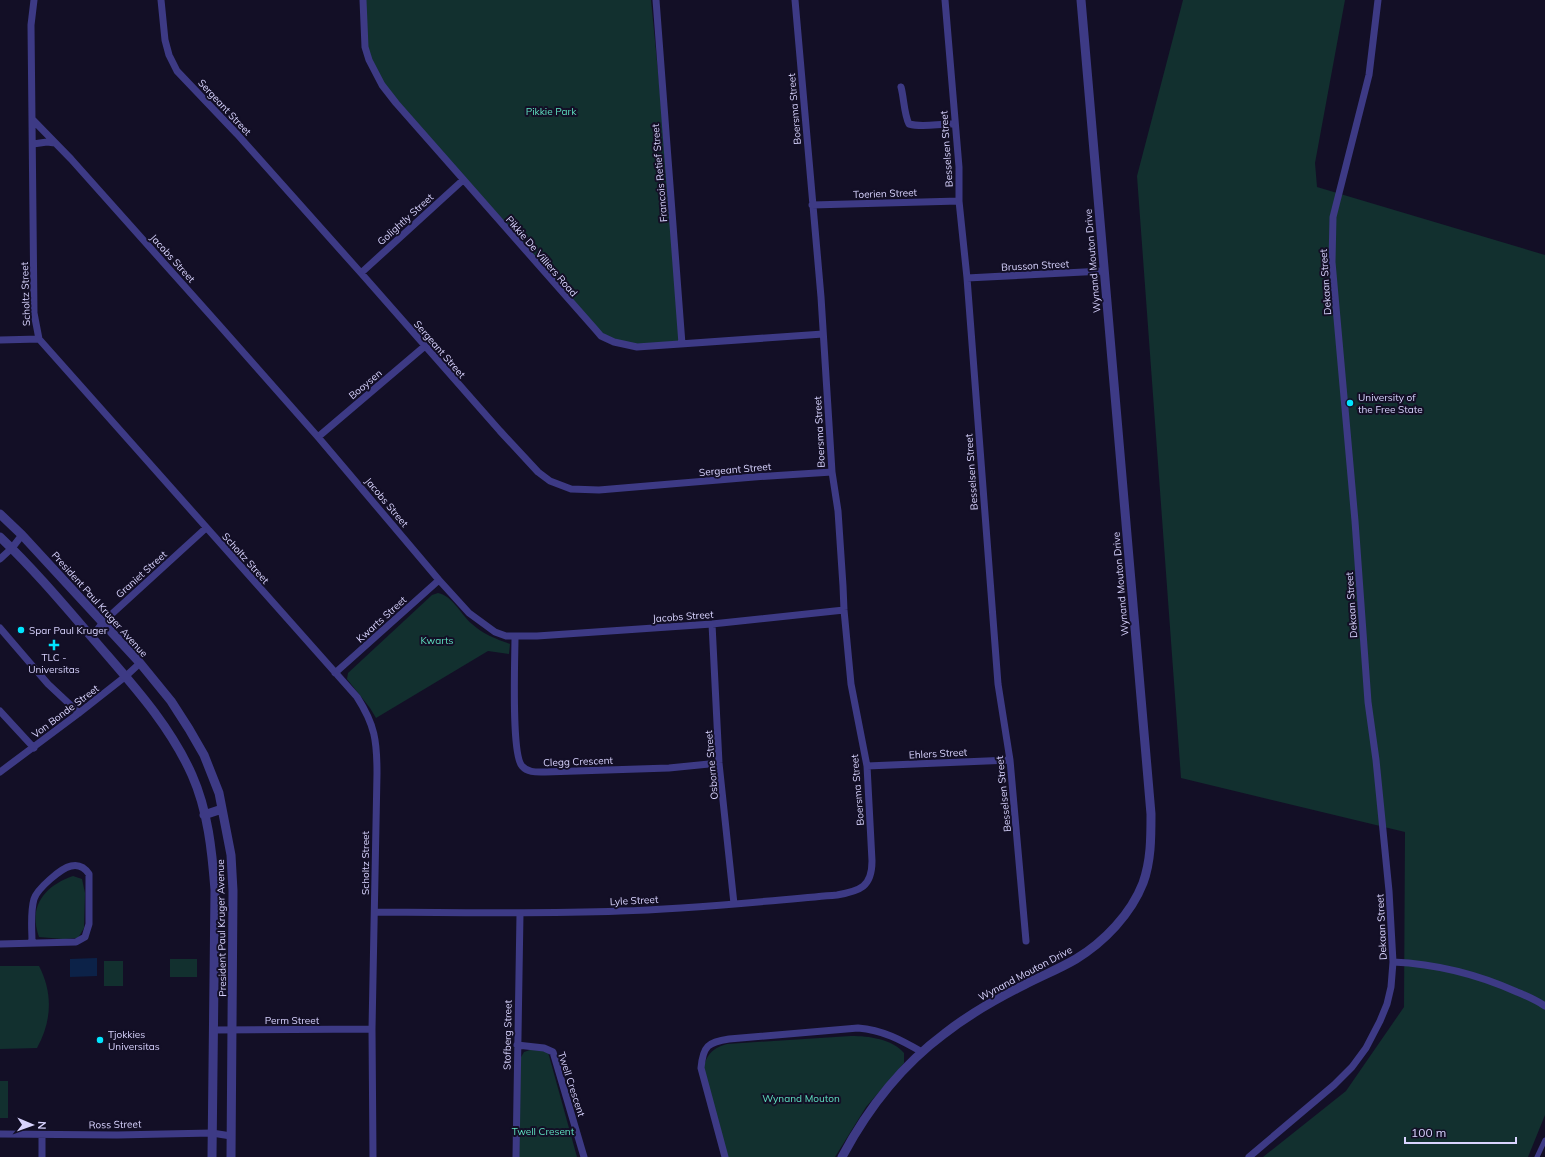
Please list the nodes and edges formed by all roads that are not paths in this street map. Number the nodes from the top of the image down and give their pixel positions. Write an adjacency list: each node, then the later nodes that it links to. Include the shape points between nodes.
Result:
1 (34, 0): 10 (street, Scholtz Street, via 31,24)
2 (161, 0): 18 (street, Sergeant Street, via 165,40 169,55 178,71)
3 (363, 0): 14 (street, Pikkie De Villiers Road, via 365,47 374,71 396,103)
4 (656, 0): 23 (street, Francois Retief Street)
5 (795, 0): 16 (street, Boersma Street)
6 (945, 0): 11 (street, Besselsen Street)
7 (1081, 0): 17 (street, Wynand Mouton Drive)
8 (1378, 0): 59 (street, Dekaan Street, via 1369,75 1333,217 1332,262 1368,702 1389,891)
9 (901, 86): 11 (street, via 909,124)
10 (33, 120): 12 (street, Jacobs Street); 13 (street, Scholtz Street)
11 (955, 124): 15 (street, Besselsen Street)
12 (55, 143): 13 (street); 25 (street, Jacobs Street)
13 (33, 144): 21 (street, Scholtz Street, via 34,313)
14 (463, 180): 18 (street, Golightly Street); 23 (street, Pikkie De Villiers Road, via 601,336 637,347)
15 (959, 201): 16 (street, Toerien Street); 19 (street, Besselsen Street)
16 (812, 205): 20 (street, Boersma Street)
17 (1103, 271): 19 (street, Brusson Street); 65 (street, Wynand Mouton Drive, via 1151,814 1149,861 1143,883 1133,903 1122,919 1095,946 1076,959 988,1004 944,1033)
18 (361, 273): 24 (street, Sergeant Street)
19 (967, 278): 46 (street, Besselsen Street, via 998,684)
20 (823, 334): 23 (street, Pikkie De Villiers Road); 26 (street, Boersma Street)
21 (39, 339): 22 (street); 28 (street, Scholtz Street)
22 (0, 340)
23 (682, 344)
24 (425, 346): 25 (street, Booysen); 26 (street, Sergeant Street, via 538,472 561,486 580,490 612,490 754,476)
25 (318, 437): 33 (street, Jacobs Street)
26 (832, 472): 34 (street, Boersma Street, via 838,511)
27 (0, 514): 29 (street, President Paul Kruger Avenue)
28 (206, 528): 35 (street, Graniet Street); 41 (street, Scholtz Street)
29 (22, 535): 31 (street); 35 (street, President Paul Kruger Avenue)
30 (0, 537): 31 (street, President Paul Kruger Avenue)
31 (12, 548): 32 (street); 38 (street, President Paul Kruger Avenue)
32 (0, 559)
33 (439, 580): 39 (street, Jacobs Street, via 482,624 495,632); 41 (street, Kwarts Street)
34 (844, 610): 36 (street, Jacobs Street); 48 (street, Boersma Street, via 851,684)
35 (103, 622): 38 (street, Graniet Street); 40 (street, President Paul Kruger Avenue)
36 (712, 624): 39 (street, Jacobs Street); 47 (street, Osborne Street)
37 (0, 628): 44 (street, via 48,684)
38 (92, 637): 42 (street, President Paul Kruger Avenue)
39 (515, 637): 47 (street, Clegg Crescent, via 517,756 522,766 531,772 669,768)
40 (140, 663): 42 (street, Von Bonde Street); 50 (street, President Paul Kruger Avenue, via 170,701 204,755 219,793)
41 (335, 673): 54 (street, Scholtz Street, via 367,713 375,733)
42 (126, 676): 44 (street, Von Bonde Street); 51 (street, President Paul Kruger Avenue, via 180,750 198,791)
43 (0, 711): 45 (street)
44 (79, 713): 45 (street, Von Bonde Street)
45 (34, 748): 49 (street, Von Bonde Street)
46 (1010, 760): 48 (street, Ehlers Street); 56 (street, Besselsen Street)
47 (719, 763): 53 (street, Osborne Street)
48 (867, 766): 52 (street, Boersma Street)
49 (0, 772)
50 (222, 810): 51 (street); 62 (street, President Paul Kruger Avenue, via 231,855 233,891)
51 (204, 815): 61 (street, President Paul Kruger Avenue, via 212,850 215,890)
52 (872, 861): 53 (street, Lyle Street, via 872,872 868,881 862,889 853,892)
53 (734, 904): 55 (street, Lyle Street)
54 (375, 912): 55 (street, Lyle Street); 63 (street, Scholtz Street)
55 (520, 914): 64 (street, Stofberg Street)
56 (1026, 941)
57 (32, 943): 57 (street, via 76,942 85,937 89,924 89,874 85,869 76,865 70,866 39,891 34,898 32,912); 58 (street)
58 (0, 944)
59 (1393, 962): 60 (street, via 1429,965 1474,975 1507,987); 79 (street, Dekaan Street, via 1388,1004 1366,1048 1352,1067)
60 (1545, 1006)
61 (213, 1030): 62 (street, Perm Street); 66 (street, President Paul Kruger Avenue)
62 (232, 1030): 63 (street, Perm Street); 69 (street, President Paul Kruger Avenue)
63 (372, 1030): 74 (street, Scholtz Street)
64 (517, 1045): 75 (street, Stofberg Street); 76 (street, Twell Crescent, via 544,1048 553,1052)
65 (922, 1052): 77 (street, via 896,1037 858,1028 729,1039 709,1044 702,1056 701,1068); 78 (street, Wynand Mouton Drive, via 882,1095)
66 (212, 1133): 68 (street, Ross Street); 69 (street, Ross Street); 72 (street, President Paul Kruger Avenue)
67 (0, 1134): 68 (street, Ross Street)
68 (42, 1135): 71 (street)
69 (231, 1136): 73 (street, President Paul Kruger Avenue)
70 (1545, 1140): 80 (street)
71 (42, 1157)
72 (212, 1157)
73 (231, 1157)
74 (373, 1157)
75 (516, 1157)
76 (584, 1157)
77 (725, 1157)
78 (842, 1157)
79 (1249, 1157)
80 (1537, 1157)

